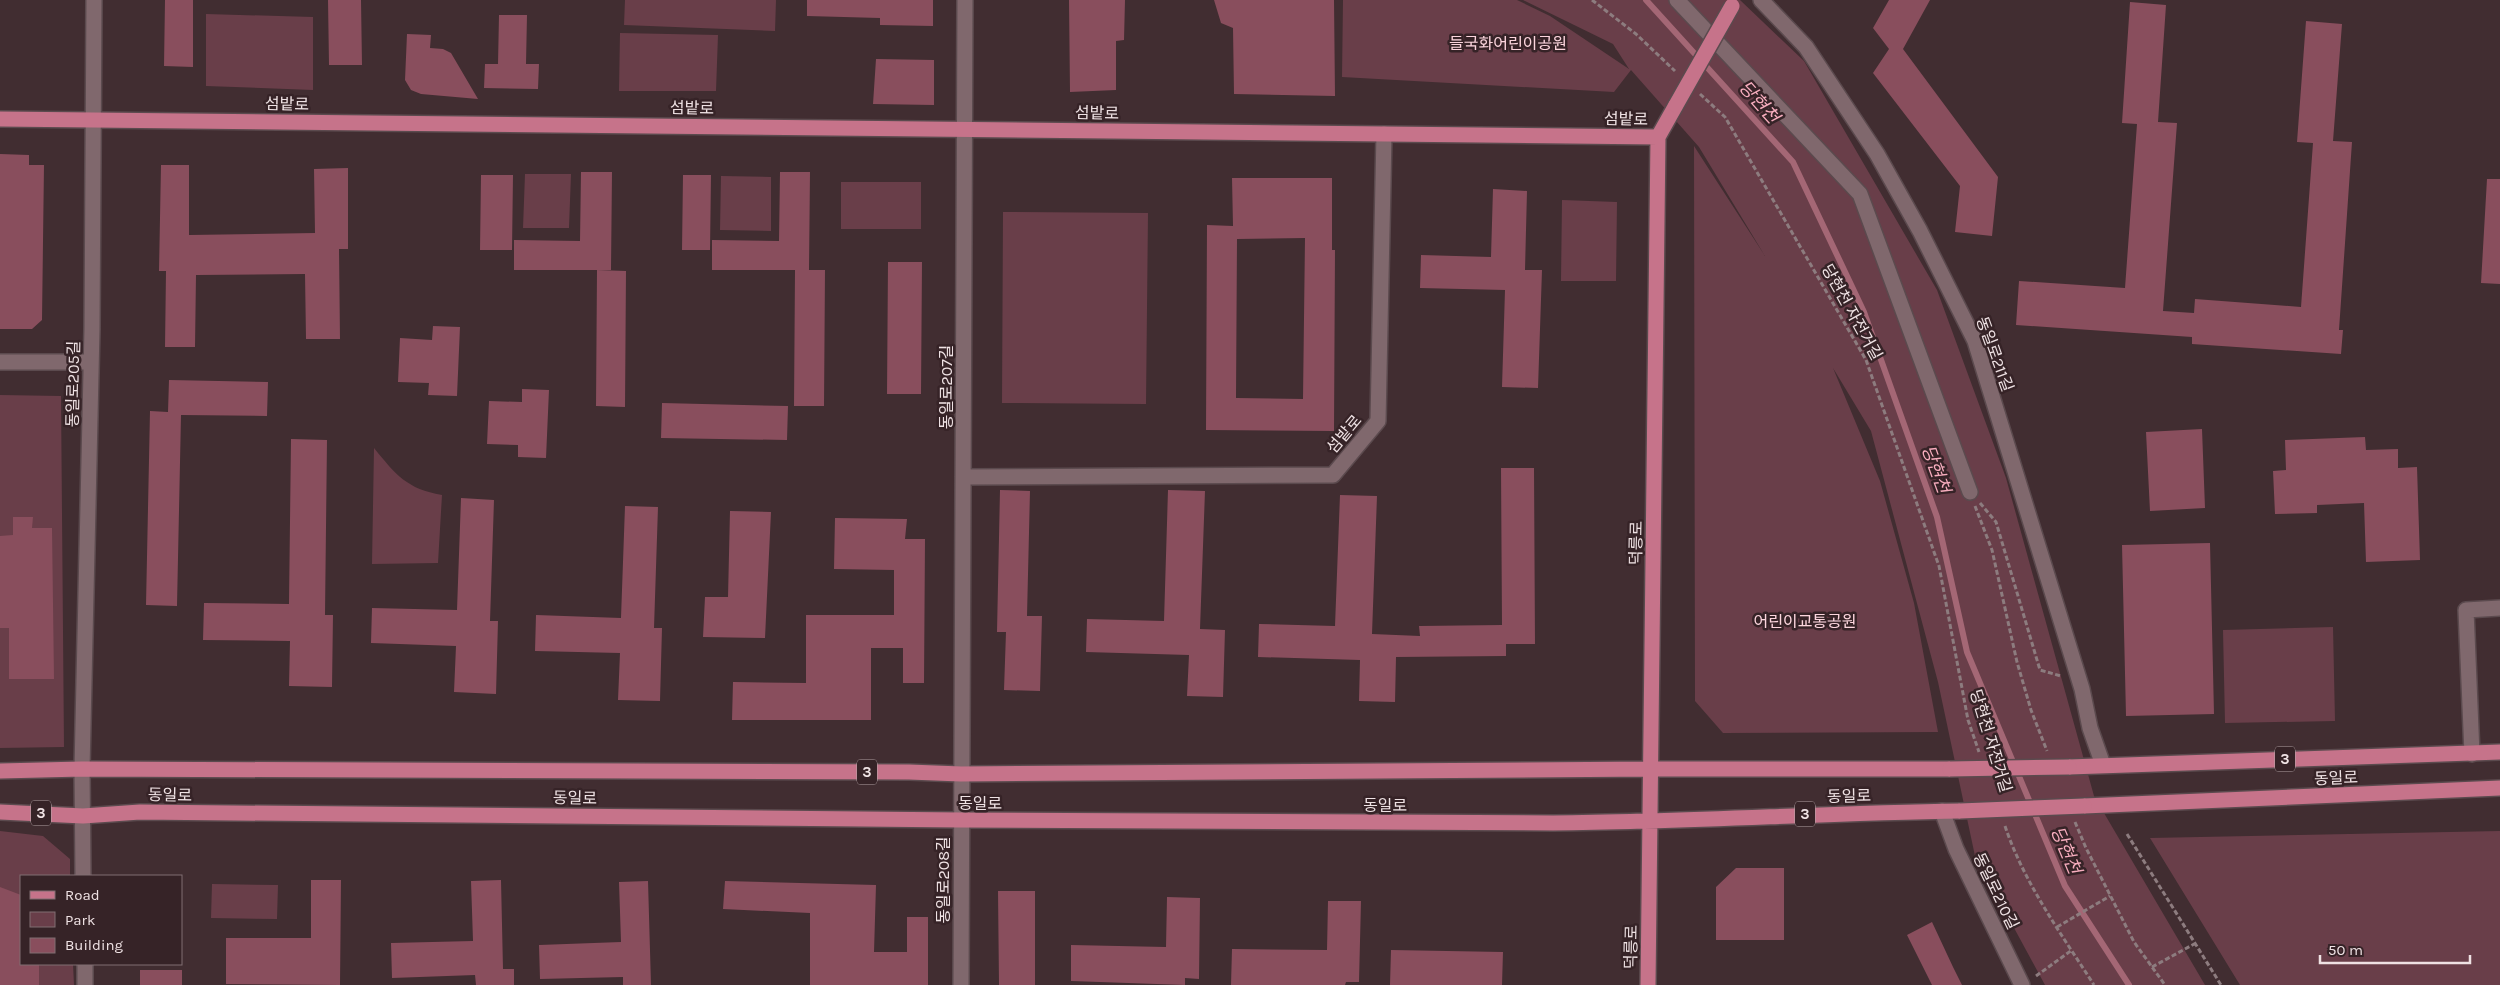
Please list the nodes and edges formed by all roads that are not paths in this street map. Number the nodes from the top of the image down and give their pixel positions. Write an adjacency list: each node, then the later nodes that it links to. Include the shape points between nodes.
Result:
1 (94, 0): 7 (street, 동일로205길)
2 (965, 0): 8 (street, 동일로207길)
3 (1677, 0): 14 (street, via 1860,194)
4 (1761, 0): 18 (street, 동일로211길, via 1806,47 1877,154 1975,341)
5 (1734, 3): 10 (main road, 덕릉로, bridge)
6 (0, 119): 7 (main road, 섬밭로)
7 (94, 119): 8 (main road, 섬밭로); 12 (street, 동일로205길)
8 (965, 129): 9 (main road, 섬밭로); 13 (street, 동일로207길)
9 (1384, 134): 10 (main road, 섬밭로); 13 (street, 섬밭로, via 1378,421 1333,475)
10 (1658, 137): 20 (main road, 덕릉로)
11 (0, 362): 12 (street)
12 (91, 362): 19 (street, 동일로205길)
13 (963, 477): 22 (street, 동일로207길)
14 (1970, 492)
15 (2500, 608): 17 (street, via 2466,610)
16 (2500, 752): 17 (main road, 동일로 / 3)
17 (2472, 754): 18 (main road, 동일로 / 3)
18 (2103, 765): 20 (main road, 동일로 / 3, bridge, via 1950,769)
19 (82, 769): 21 (main road, 동일로 / 3); 22 (main road, 동일로 / 3); 26 (street, 동일로205길)
20 (1651, 769): 22 (main road, 동일로 / 3); 28 (main road, 덕릉로)
21 (0, 771)
22 (961, 774): 27 (street, 동일로208길)
23 (2500, 788): 24 (main road, 동일로 / 3, bridge)
24 (1942, 811): 28 (main road, 동일로 / 3); 31 (street, 동일로210길, via 1956,849)
25 (0, 812): 26 (main road, 동일로 / 3)
26 (82, 816): 27 (main road, 동일로 / 3, via 140,812); 29 (street, 동일로205길)
27 (960, 820): 28 (main road, 동일로 / 3); 33 (street, 동일로208길)
28 (1651, 822): 34 (main road, 덕릉로)
29 (83, 875)
30 (85, 965): 32 (street)
31 (2027, 982)
32 (85, 985)
33 (961, 985)
34 (1648, 985)

